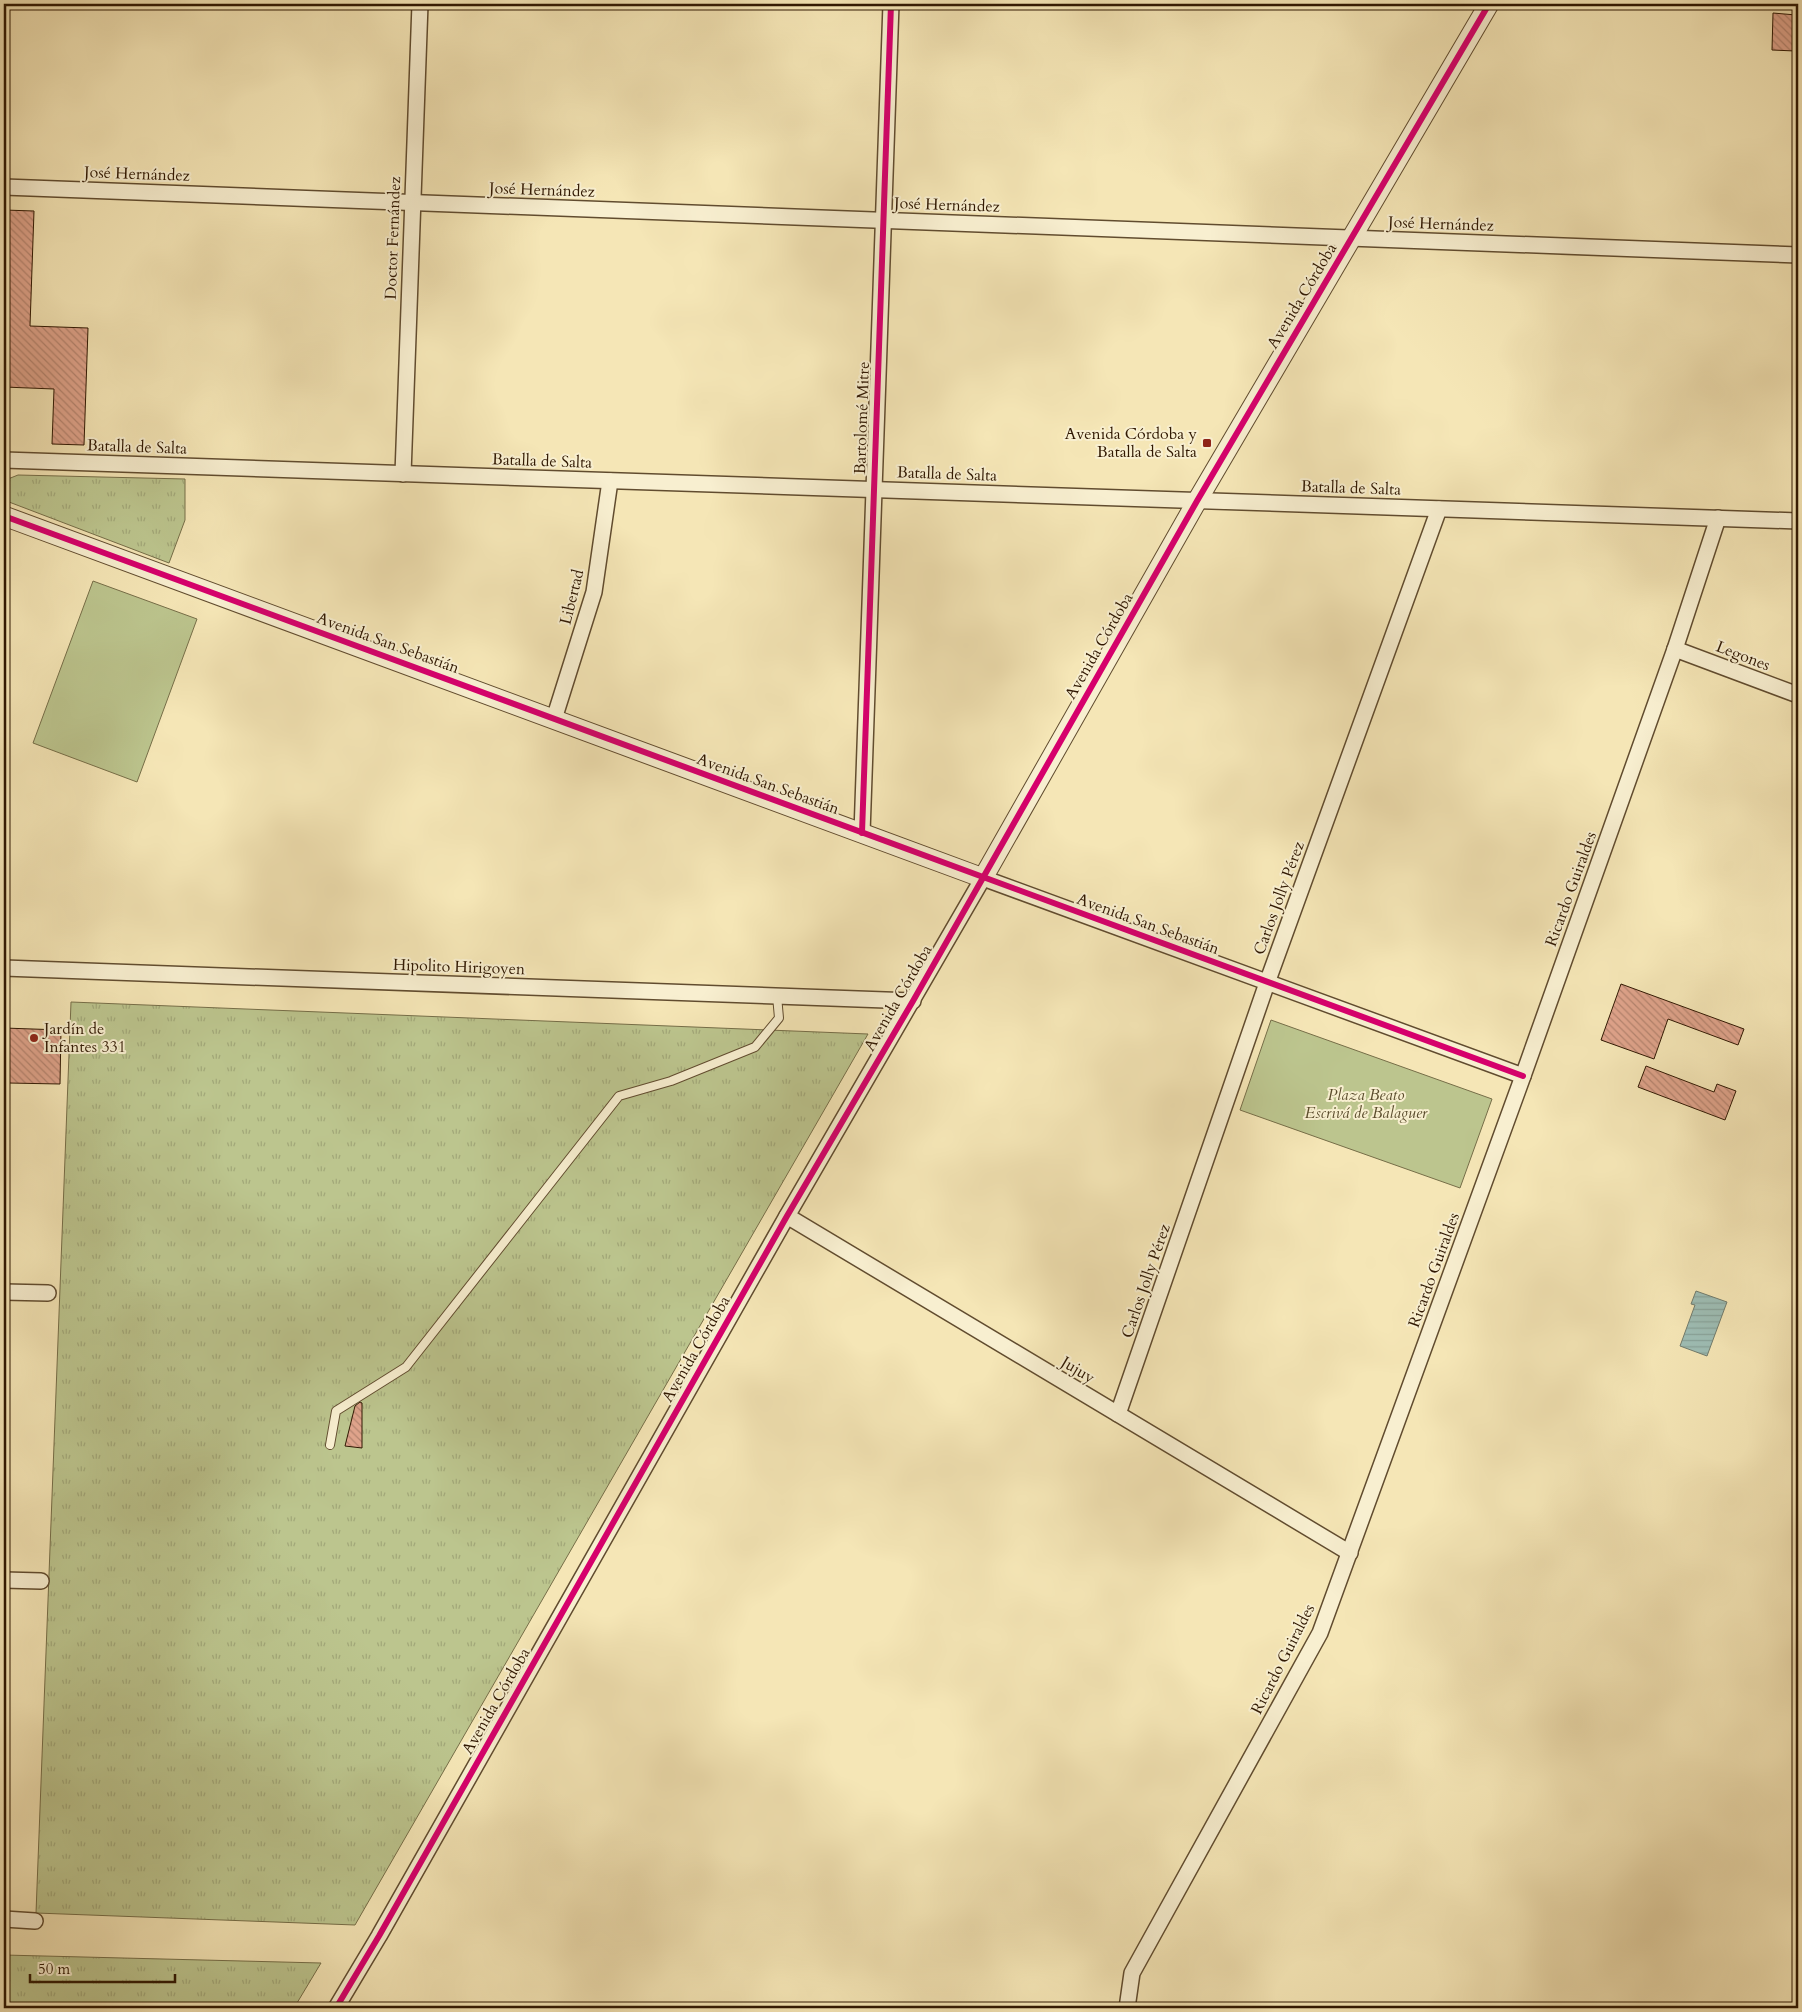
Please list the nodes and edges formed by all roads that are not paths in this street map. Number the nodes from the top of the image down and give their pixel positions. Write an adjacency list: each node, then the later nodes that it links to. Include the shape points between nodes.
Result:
1 (420, 4): 5 (street, Doctor Fernández)
2 (891, 4): 6 (street, Bartolomé Mitre)
3 (1489, 4): 7 (street, Avenida Córdoba)
4 (4, 187): 5 (street, José Hernández)
5 (411, 202): 6 (street, José Hernández); 10 (street, Doctor Fernández)
6 (883, 220): 7 (street, José Hernández); 12 (street, Bartolomé Mitre)
7 (1352, 238): 8 (street, José Hernández); 13 (street, Avenida Córdoba)
8 (1798, 255)
9 (4, 460): 10 (street, Batalla de Salta)
10 (403, 474): 11 (street, Batalla de Salta)
11 (610, 481): 12 (street, Batalla de Salta); 20 (street, Libertad, via 594,592)
12 (873, 489): 13 (street, Batalla de Salta); 21 (street, Bartolomé Mitre)
13 (1198, 500): 14 (street, Batalla de Salta); 22 (street, Avenida Córdoba)
14 (1439, 509): 16 (street, Batalla de Salta); 24 (street, Carlos Jolly Pérez)
15 (4, 516): 20 (street, Avenida San Sebastián)
16 (1718, 518): 17 (street, Batalla de Salta); 18 (street, Ricardo Guiraldes)
17 (1798, 521)
18 (1675, 649): 19 (street, Legones); 27 (street, Ricardo Guiraldes)
19 (1798, 695)
20 (554, 719): 21 (street, Avenida San Sebastián)
21 (862, 833): 22 (street, Avenida San Sebastián)
22 (983, 878): 24 (street, Avenida San Sebastián); 26 (street, Avenida Córdoba)
23 (4, 968): 25 (street, Hipolito Hirigoyen)
24 (1267, 982): 27 (street, Avenida San Sebastián); 31 (street, Carlos Jolly Pérez)
25 (777, 996): 26 (street, Hipolito Hirigoyen); 32 (lane, via 779,1018 755,1047 671,1082 619,1096 406,1367 336,1411)
26 (913, 1001): 28 (street, Avenida Córdoba)
27 (1523, 1076): 33 (street, Ricardo Guiraldes)
28 (787, 1216): 31 (street, Jujuy); 38 (street, Avenida Córdoba)
29 (4, 1292): 30 (street)
30 (48, 1294)
31 (1118, 1414): 33 (street, Jujuy)
32 (330, 1445)
33 (1350, 1553): 39 (street, Ricardo Guiraldes, via 1320,1633 1132,1973)
34 (4, 1580): 35 (street)
35 (41, 1581)
36 (4, 1919): 37 (street)
37 (35, 1921)
38 (336, 2008)
39 (1127, 2008)

